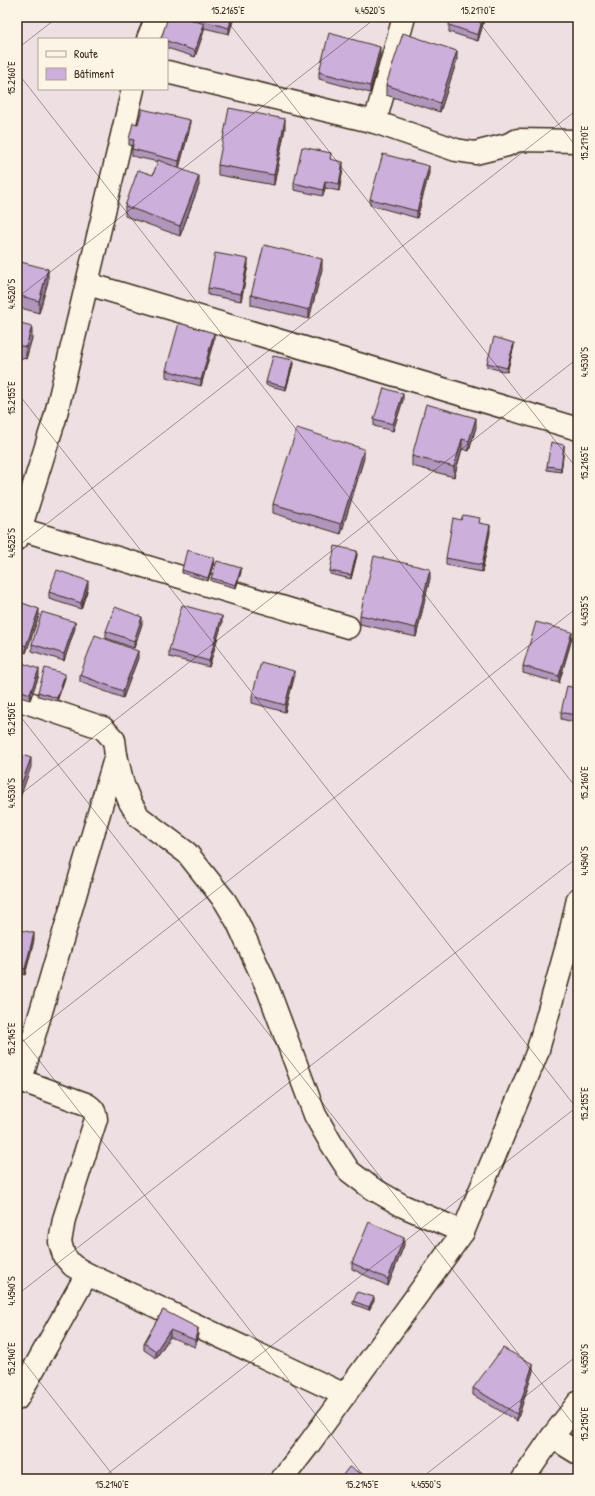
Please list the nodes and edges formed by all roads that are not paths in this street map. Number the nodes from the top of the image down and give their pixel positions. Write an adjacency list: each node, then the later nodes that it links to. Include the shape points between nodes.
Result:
1 (157, 17): 3 (street)
2 (404, 17): 6 (street)
3 (148, 38)
4 (168, 72): 6 (street)
5 (133, 90): 8 (street)
6 (375, 122): 7 (street, via 456,150 476,153 518,140)
7 (578, 141)
8 (88, 284): 9 (street); 10 (street, via 55,418)
9 (578, 429)
10 (19, 534): 11 (street)
11 (348, 627)
12 (17, 699): 13 (street, via 103,728 114,740)
13 (116, 755): 15 (street); 16 (street, via 123,785 139,817 187,853 225,901 238,923 268,989 316,1115 349,1171 370,1187 403,1206)
14 (578, 899): 16 (street, via 537,1053)
15 (19, 1080): 17 (street, via 86,1104 95,1113 96,1119 64,1219 60,1242 64,1256 73,1266)
16 (463, 1232): 18 (street)
17 (87, 1274): 18 (street); 19 (street)
18 (345, 1395): 23 (street)
19 (17, 1399)
20 (578, 1403): 21 (street)
21 (552, 1437): 22 (street); 24 (street)
22 (578, 1453)
23 (282, 1479)
24 (523, 1479)

